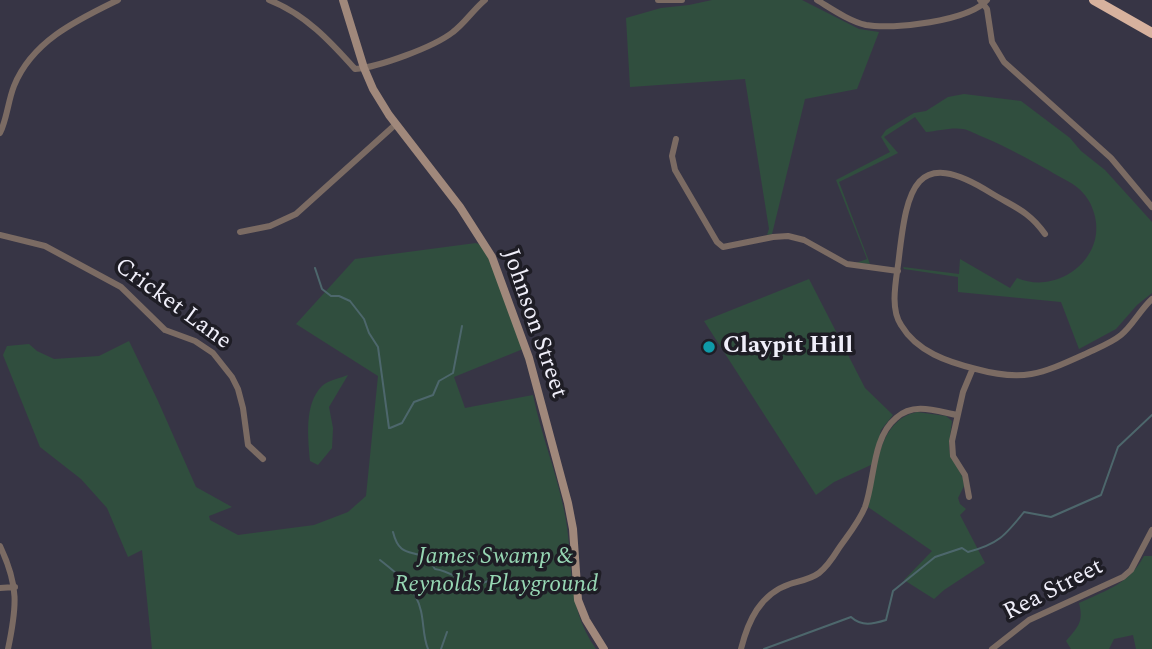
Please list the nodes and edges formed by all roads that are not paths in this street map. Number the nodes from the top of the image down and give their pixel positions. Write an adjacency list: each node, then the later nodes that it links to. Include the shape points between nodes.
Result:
1 (118, 0): 15 (street, via 70,24 40,47 15,82)
2 (269, 0): 12 (street, via 311,23)
3 (343, 0): 11 (street, Johnson Street)
4 (485, 0): 13 (street, via 446,37)
5 (658, 0): 6 (street)
6 (680, 0)
7 (817, 0): 9 (street, via 860,22 879,25 950,19)
8 (1094, 0): 10 (highway)
9 (984, 1): 17 (street, via 992,42 1004,62 1111,158)
10 (1152, 33)
11 (360, 51): 12 (street); 13 (street, Johnson Street)
12 (345, 57): 13 (street, via 355,69)
13 (364, 68): 14 (street, Johnson Street)
14 (396, 124): 18 (street, via 296,214); 32 (street, Johnson Street, via 492,257 529,358 568,503 578,600)
15 (0, 133)
16 (676, 139): 21 (street, via 675,170 723,247 788,236 848,264)
17 (1152, 207)
18 (240, 232)
19 (1045, 234): 21 (street, via 1034,218 970,180 936,172 922,180 910,197)
20 (0, 235): 25 (street, Cricket Lane, via 45,246 121,287 165,330 213,353 238,389 247,445)
21 (898, 271): 23 (street, via 895,309 902,328 925,351)
22 (1152, 299): 23 (street, via 1120,336 1043,372 1006,376)
23 (973, 368): 24 (street)
24 (957, 415): 26 (street, via 953,456 965,475); 33 (street, via 921,408 893,420 881,442 861,517 822,571 784,586 764,600 748,624)
25 (263, 460)
26 (969, 497)
27 (1152, 530): 34 (street, Rea Street, via 1123,578 1029,620)
28 (0, 546): 29 (street)
29 (15, 587): 30 (street); 31 (street)
30 (0, 588)
31 (8, 649)
32 (604, 649)
33 (741, 649)
34 (992, 649)

